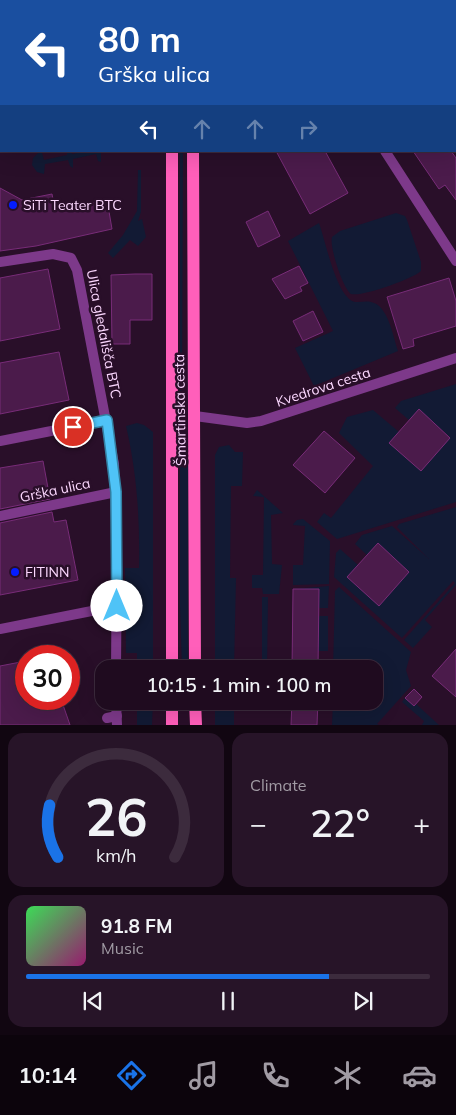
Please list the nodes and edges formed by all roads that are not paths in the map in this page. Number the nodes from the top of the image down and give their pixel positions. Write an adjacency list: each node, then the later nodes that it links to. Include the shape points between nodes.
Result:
1 (172, 152): 15 (main road, Šmartinska cesta)
2 (193, 152): 7 (main road, Šmartinska cesta)
3 (386, 152): 4 (street)
4 (456, 261)
5 (0, 262): 8 (street, Ulica gledališča BTC, via 53,254 65,255 74,261)
6 (456, 358): 7 (street, Kvedrova cesta, via 261,420 247,423)
7 (195, 416): 16 (main road, Šmartinska cesta)
8 (107, 420): 9 (street); 10 (street, Ulica gledališča BTC)
9 (0, 441)
10 (116, 492): 11 (street, Grška ulica); 12 (street, Ulica gledališča BTC)
11 (0, 516)
12 (117, 606): 13 (street); 14 (street, Ulica gledališča BTC)
13 (0, 629)
14 (116, 660)
15 (172, 660)
16 (196, 660)
17 (172, 710): 19 (main road)
18 (196, 710): 20 (main road)
19 (172, 725)
20 (196, 725)

